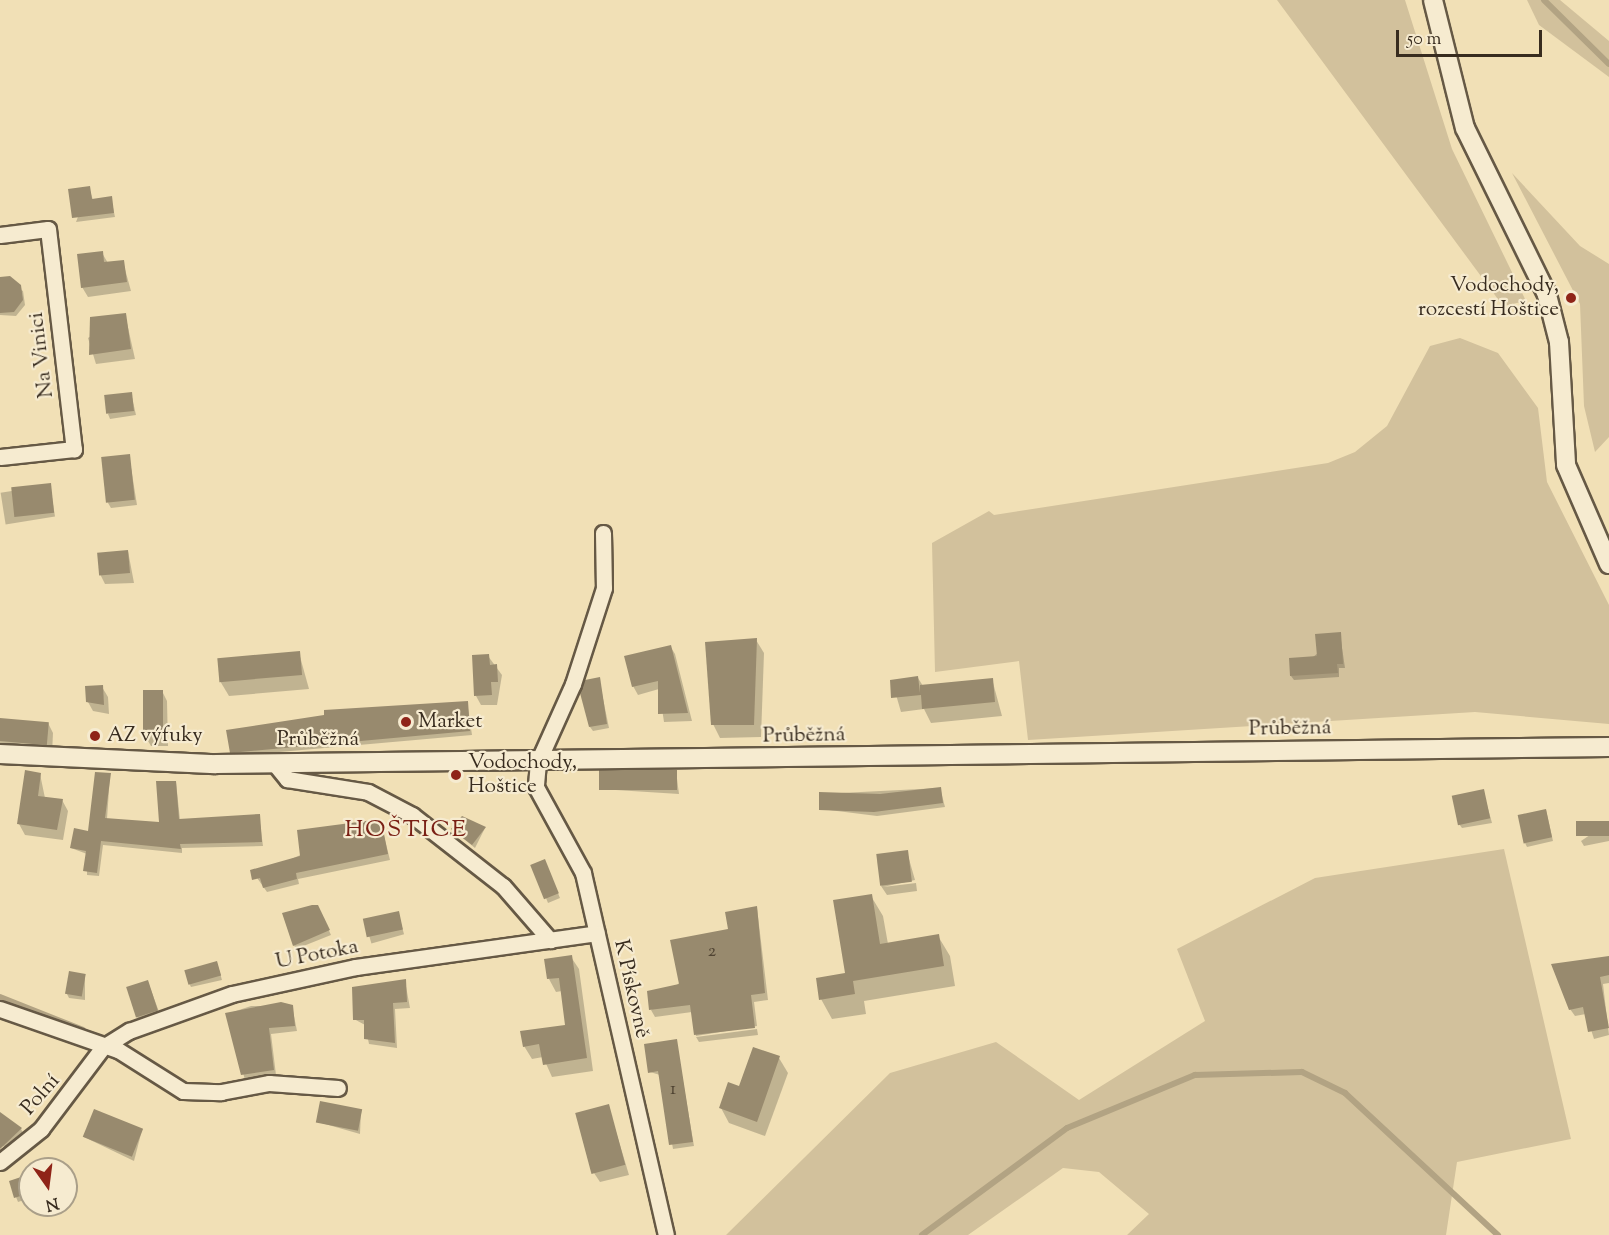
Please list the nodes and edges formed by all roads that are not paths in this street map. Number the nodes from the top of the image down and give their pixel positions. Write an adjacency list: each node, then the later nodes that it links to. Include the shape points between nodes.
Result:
1 (1433, 0): 5 (street, via 1465,129 1547,295 1559,342 1566,465)
2 (0, 235): 3 (street, Na Vinici, via 48,229 74,449)
3 (0, 457)
4 (603, 533): 8 (street, via 604,588 573,684)
5 (1609, 564)
6 (1609, 747): 8 (street, Průběžná)
7 (0, 754): 9 (street, Průběžná)
8 (538, 762): 9 (street, Průběžná); 10 (street, K Pískovně, via 536,787 572,844)
9 (274, 763): 11 (street, via 287,779 369,792 412,814 503,886)
10 (597, 933): 11 (street, U Potoka); 16 (street, K Pískovně)
11 (550, 940): 13 (street, U Potoka, via 356,967 232,994 129,1031)
12 (0, 1009): 13 (street)
13 (103, 1047): 14 (street, via 118,1050 183,1091 221,1092 269,1083); 15 (street, Polní, via 48,1121)
14 (338, 1088)
15 (0, 1162)
16 (666, 1235)

